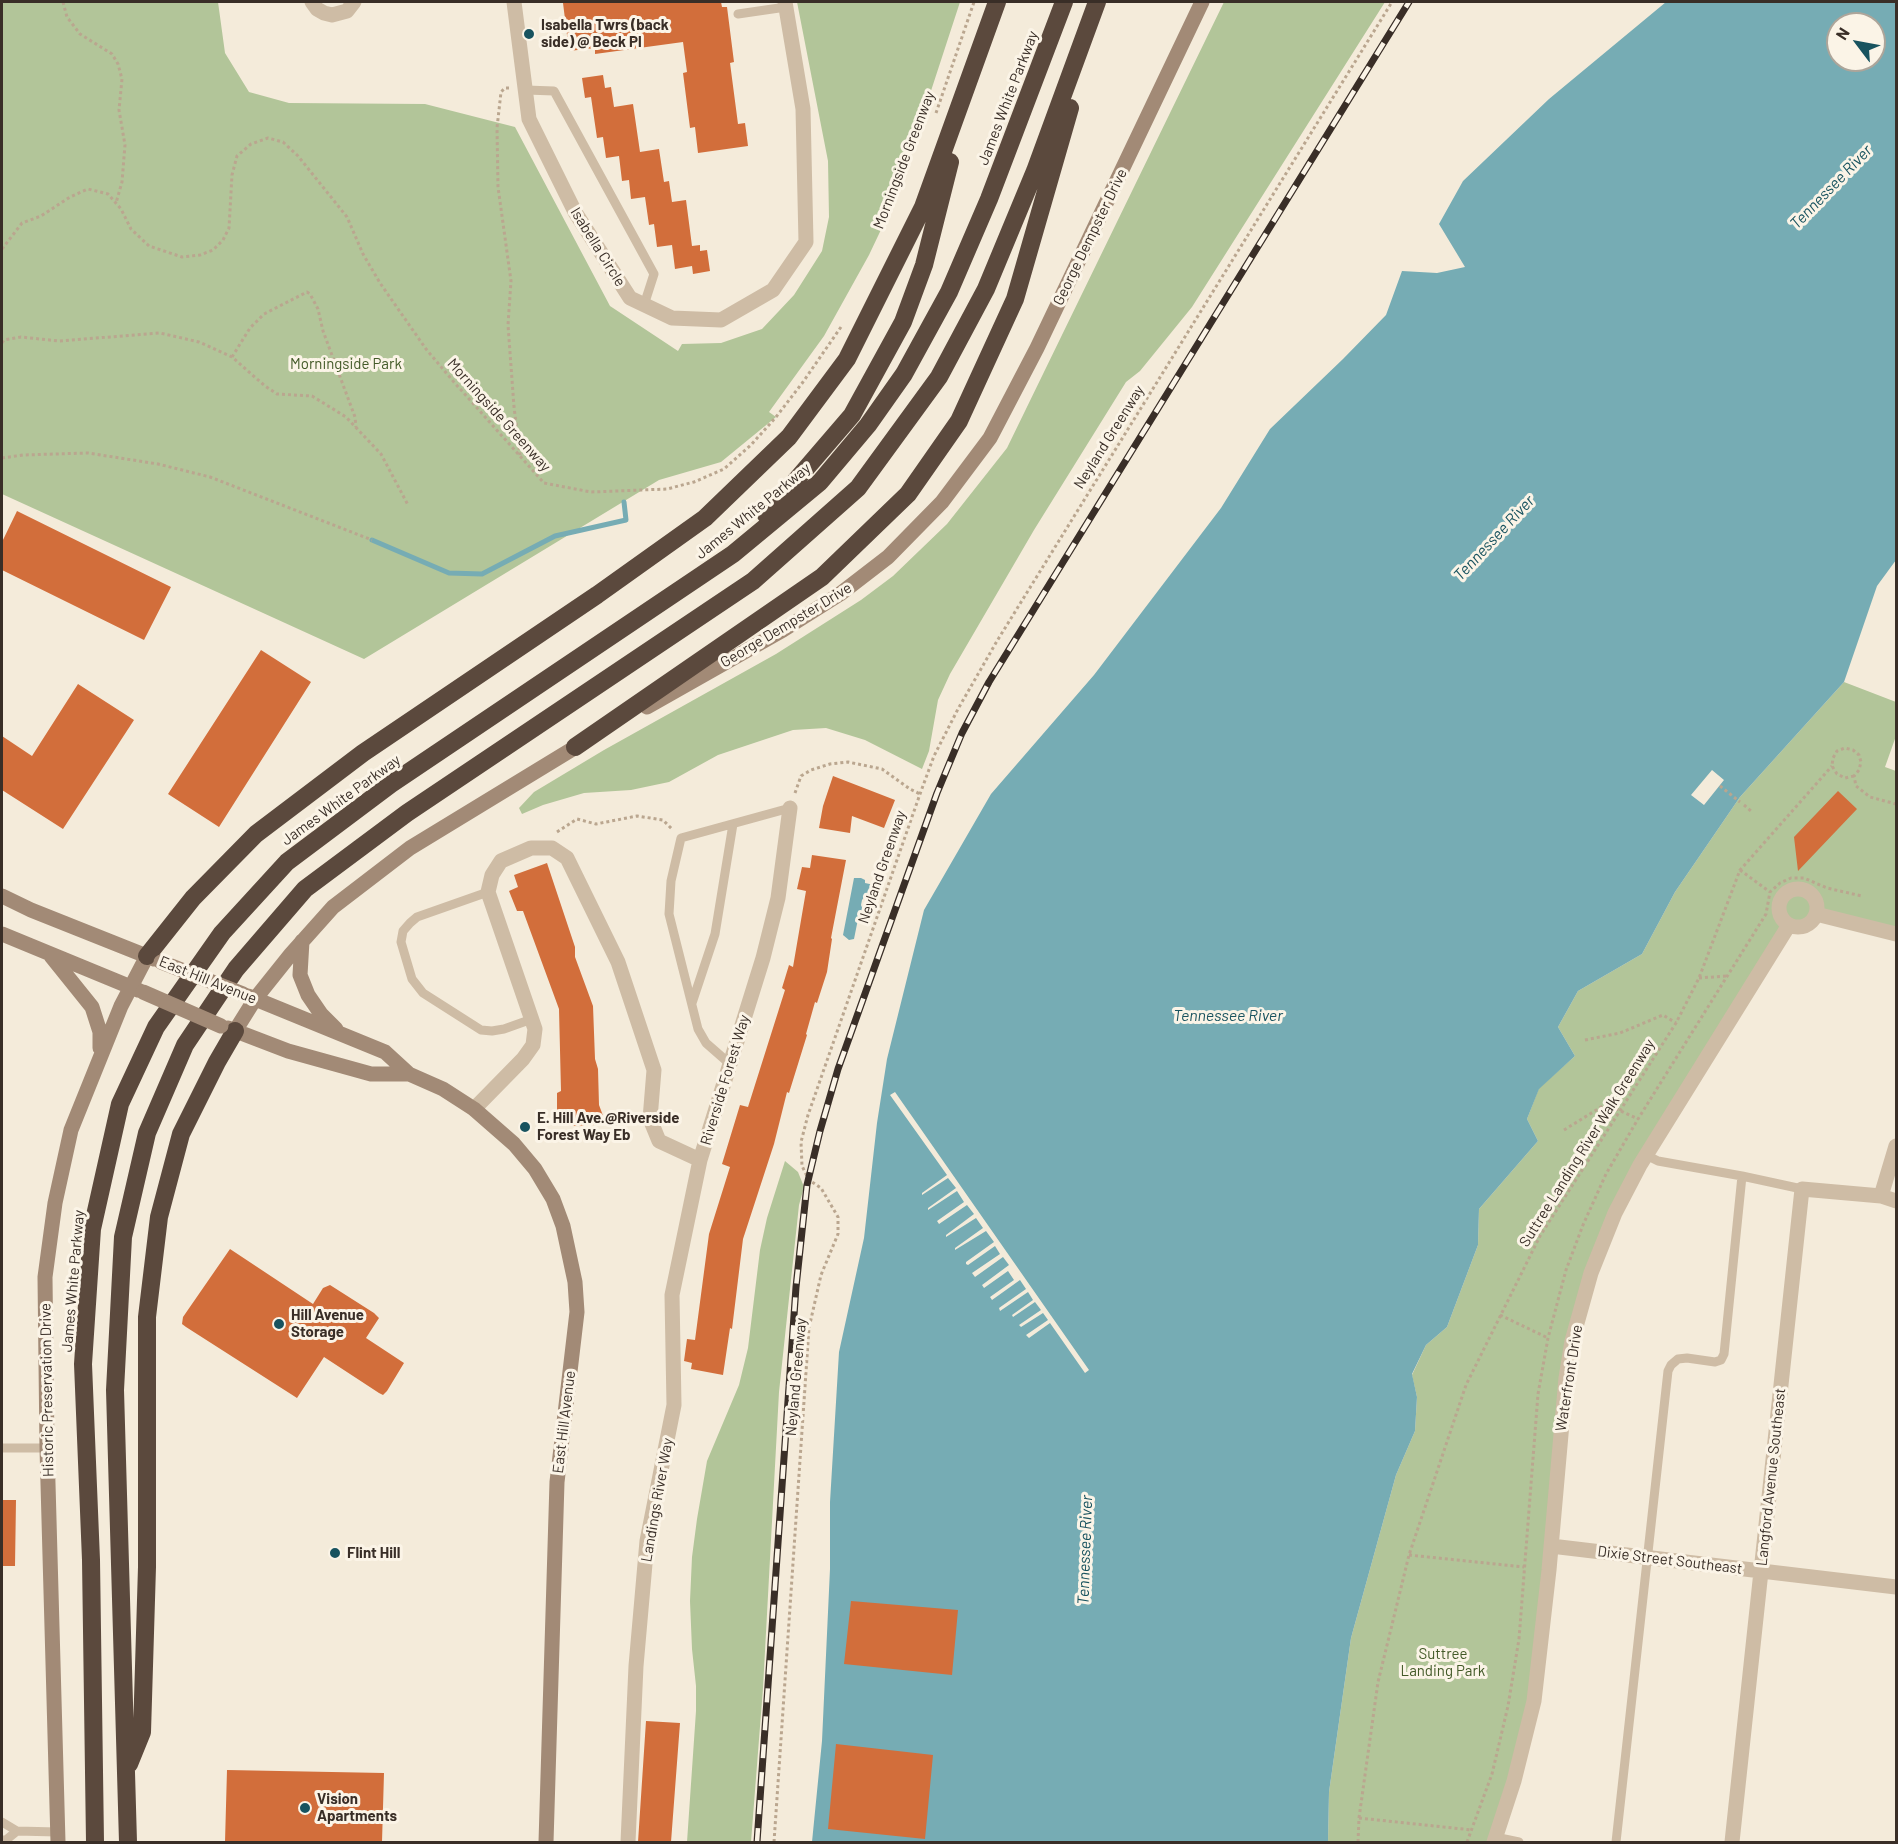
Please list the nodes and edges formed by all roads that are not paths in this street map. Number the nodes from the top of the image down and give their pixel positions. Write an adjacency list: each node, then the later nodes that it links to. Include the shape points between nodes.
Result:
1 (312, 2): 2 (street, via 324,14 332,15 347,10)
2 (354, 2)
3 (514, 2): 11 (street, Isabella Circle)
4 (997, 2): 10 (highway)
5 (1064, 2): 13 (highway, James White Parkway, via 963,261 904,374 820,482)
6 (1099, 2): 14 (highway, via 1015,298 959,421 908,494 822,577); 49 (highway, via 987,289 939,377 858,488 753,581 407,813 305,889 236,969 185,1045 147,1133 123,1238 115,1390)
7 (1202, 2): 14 (main road, George Dempster Drive, via 990,438 942,502 888,557 840,594)
8 (785, 4): 9 (lane); 12 (street, Isabella Circle, via 803,109 806,242 773,290 721,320 672,318)
9 (738, 14)
10 (972, 70): 13 (highway, via 935,226 903,322 852,415); 25 (highway, via 923,207 847,359 789,437 705,518 363,753 256,834 193,898)
11 (525, 90): 12 (street, Isabella Circle, via 529,119 574,212 630,298); 12 (lane, via 554,91 654,274)
12 (644, 305)
13 (733, 554): 55 (highway, James White Parkway, via 391,784 287,862 222,933 156,1027 120,1104 92,1229 83,1364 91,1560)
14 (575, 747): 23 (main road, George Dempster Drive, via 410,848 333,907)
15 (790, 808): 16 (lane); 33 (street, Riverside Forest Way, via 778,898)
16 (733, 824): 28 (lane, via 715,934); 28 (lane, via 681,838 671,881 669,914)
17 (488, 892): 29 (street); 29 (lane, via 417,917 403,931 401,942 412,980 423,993 481,1030 504,1029); 38 (street, Riverside Forest Way, via 501,861 531,848 552,849 567,858 618,962 654,1070 650,1119 659,1141)
18 (2, 896): 25 (main road, East Hill Avenue)
19 (1816, 914): 20 (street, via 1801,927); 20 (street, via 1813,896 1804,890 1792,890 1782,896 1779,908); 22 (street)
20 (1789, 925): 37 (street, Waterfront Drive)
21 (2, 934): 24 (main road, East Hill Avenue)
22 (1896, 934)
23 (302, 941): 27 (main road, George Dempster Drive); 31 (main road, via 300,975 308,995)
24 (49, 954): 26 (main road, East Hill Avenue); 32 (main road, via 92,1007 100,1032)
25 (154, 959): 26 (main road, Historic Preservation Drive); 27 (main road, East Hill Avenue, bridge)
26 (137, 989): 30 (main road, East Hill Avenue, bridge); 32 (main road, Historic Preservation Drive)
27 (249, 997): 30 (main road, George Dempster Drive); 31 (main road, East Hill Avenue)
28 (692, 1004): 33 (lane, via 698,1029 706,1042)
29 (532, 1019): 35 (street, via 533,1045)
30 (228, 1029): 34 (main road, East Hill Avenue, via 371,1074); 49 (highway, via 217,1062 182,1134 159,1217 147,1317 147,1567 142,1732)
31 (340, 1034): 34 (main road, East Hill Avenue, via 385,1052)
32 (99, 1057): 44 (main road, Historic Preservation Drive, via 71,1131 55,1203 45,1277)
33 (730, 1064): 38 (street, Riverside Forest Way)
34 (410, 1074): 35 (main road, East Hill Avenue)
35 (474, 1109): 57 (main road, East Hill Avenue, via 514,1144 544,1181 563,1226 575,1282 577,1312 557,1482)
36 (1896, 1146): 41 (street)
37 (1646, 1155): 39 (lane, via 1658,1161); 45 (street, Waterfront Drive, via 1604,1239 1572,1341)
38 (700, 1160): 58 (street, Landings River Way, via 672,1295 674,1405 647,1541 636,1666)
39 (1742, 1176): 40 (lane); 46 (lane, via 1724,1354 1715,1362 1678,1359 1668,1371)
40 (1802, 1189): 41 (street); 47 (street, Langford Avenue Southeast)
41 (1881, 1196): 42 (street)
42 (1896, 1201)
43 (2, 1448): 44 (lane)
44 (47, 1448): 52 (main road, Historic Preservation Drive)
45 (1551, 1546): 46 (street, Dixie Street Southeast); 54 (street, Waterfront Drive, via 1534,1701)
46 (1648, 1558): 47 (street, Dixie Street Southeast); 60 (lane)
47 (1761, 1572): 48 (street, Dixie Street Southeast); 61 (street, Langford Avenue Southeast)
48 (1896, 1587)
49 (127, 1769): 56 (highway)
50 (2, 1822): 51 (lane)
51 (17, 1830): 52 (lane); 53 (lane)
52 (57, 1837)
53 (2, 1840)
54 (1494, 1840): 59 (lane)
55 (95, 1842)
56 (128, 1842)
57 (546, 1842)
58 (628, 1842)
59 (1519, 1842)
60 (1616, 1842)
61 (1732, 1842)

